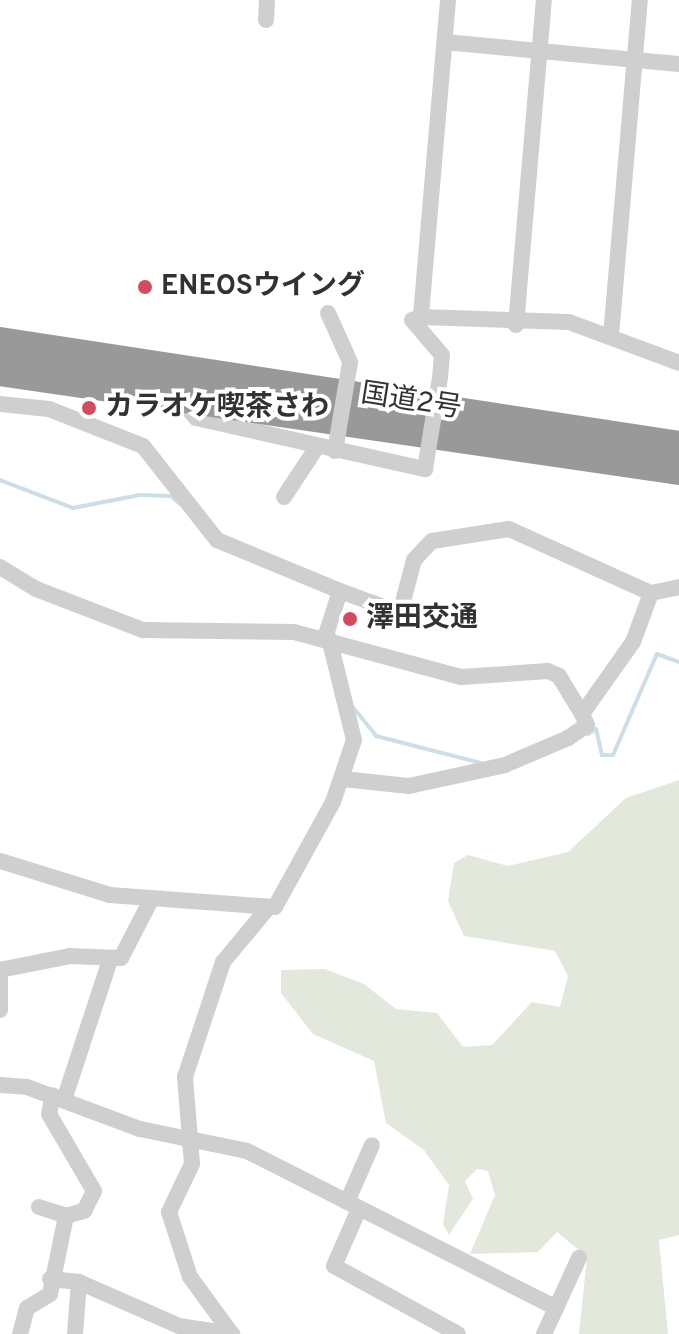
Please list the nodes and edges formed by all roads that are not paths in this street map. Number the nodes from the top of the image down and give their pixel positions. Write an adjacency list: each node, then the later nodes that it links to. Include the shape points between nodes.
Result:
1 (267, 0): 5 (street)
2 (448, 0): 6 (street)
3 (544, 0): 7 (street)
4 (640, 0): 8 (street)
5 (266, 20)
6 (445, 42): 7 (street); 11 (street)
7 (540, 51): 8 (street); 12 (street)
8 (635, 60): 9 (street); 13 (street)
9 (679, 64)
10 (328, 313): 21 (street, bridge, via 350,362)
11 (421, 317): 12 (street); 21 (street, bridge, via 412,320 442,355 425,469)
12 (516, 325): 13 (street, via 569,322)
13 (611, 336): 15 (street)
14 (0, 342): 19 (highway, 国道2号)
15 (679, 363)
16 (0, 371): 17 (highway, 国道2号)
17 (177, 396): 20 (street, via 196,418); 22 (highway, 国道2号)
18 (0, 404): 26 (street, via 49,409 133,440 227,547)
19 (679, 446)
20 (317, 447): 21 (street); 23 (street)
21 (335, 451)
22 (679, 470)
23 (284, 497)
24 (0, 567): 28 (street, via 36,589 143,630 231,626)
25 (679, 587): 27 (street)
26 (340, 591): 27 (street, via 400,613 414,560 432,541 509,529); 28 (street)
27 (651, 593): 29 (street, via 633,642)
28 (324, 637): 29 (street, via 461,677 548,671 559,676); 30 (street, via 354,740)
29 (582, 714): 30 (street, via 587,725 568,738 505,765 409,786)
30 (343, 779): 33 (street, via 285,899)
31 (0, 861): 32 (street, via 110,895)
32 (151, 900): 33 (street); 34 (street, via 128,954)
33 (267, 909): 40 (street, via 223,962 185,1077)
34 (110, 960): 35 (street, via 70,956); 39 (street)
35 (0, 970)
36 (0, 977): 37 (street)
37 (0, 1010)
38 (0, 1085): 39 (street)
39 (58, 1098): 40 (street, via 140,1129); 44 (street, via 49,1114 93,1179 84,1211)
40 (189, 1135): 42 (street, via 264,1158); 51 (street, via 192,1164 169,1212 190,1277)
41 (372, 1145): 42 (street)
42 (353, 1205): 48 (street); 52 (street, via 334,1266)
43 (39, 1207): 44 (street)
44 (66, 1216): 46 (street)
45 (579, 1258): 48 (street)
46 (50, 1279): 47 (street); 49 (street, via 50,1294 27,1308)
47 (79, 1282): 50 (street); 51 (street, via 179,1326)
48 (557, 1308): 53 (street)
49 (20, 1334)
50 (75, 1334)
51 (232, 1334)
52 (458, 1334)
53 (544, 1334)

